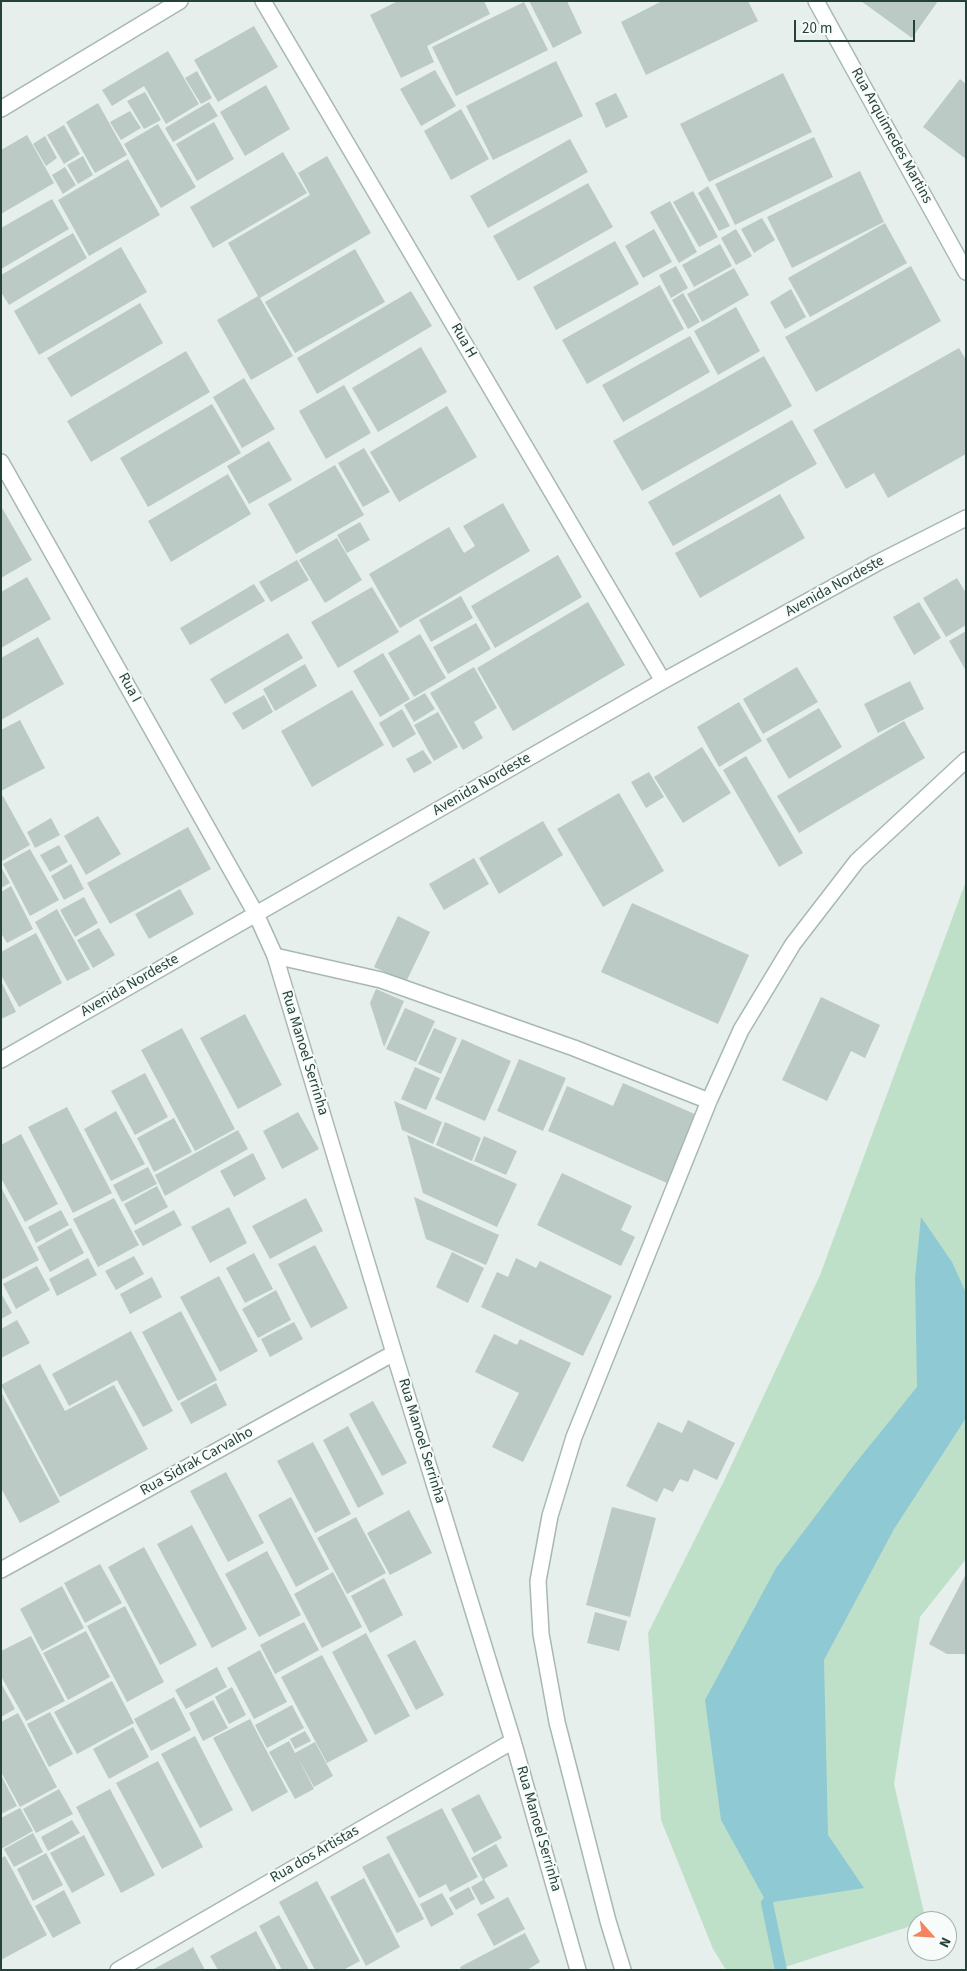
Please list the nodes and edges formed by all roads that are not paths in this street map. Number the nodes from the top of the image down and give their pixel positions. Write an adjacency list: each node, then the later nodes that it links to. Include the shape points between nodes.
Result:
1 (180, 1): 4 (street)
2 (263, 1): 8 (street, Rua H)
3 (816, 1): 5 (street, Rua Arquimedes Martins)
4 (1, 109)
5 (966, 272)
6 (1, 462): 10 (street, Rua I)
7 (966, 518): 8 (street, Avenida Nordeste, via 877,563)
8 (663, 681): 10 (street, Avenida Nordeste)
9 (966, 760): 13 (street, via 857,861 793,944 741,1030)
10 (256, 914): 11 (street, Rua Manoel Serrinha); 12 (street, Avenida Nordeste)
11 (276, 956): 13 (street, via 381,980 574,1048); 14 (street, Rua Manoel Serrinha)
12 (1, 1060)
13 (709, 1101): 19 (street, via 574,1436 550,1516 538,1581 541,1634 557,1722)
14 (394, 1353): 15 (street, Rua Sidrak Carvalho); 16 (street, Rua Manoel Serrinha)
15 (1, 1570)
16 (513, 1741): 17 (street, Rua dos Artistas); 18 (street, Rua Manoel Serrinha)
17 (118, 1970)
18 (578, 1970)
19 (623, 1970)

